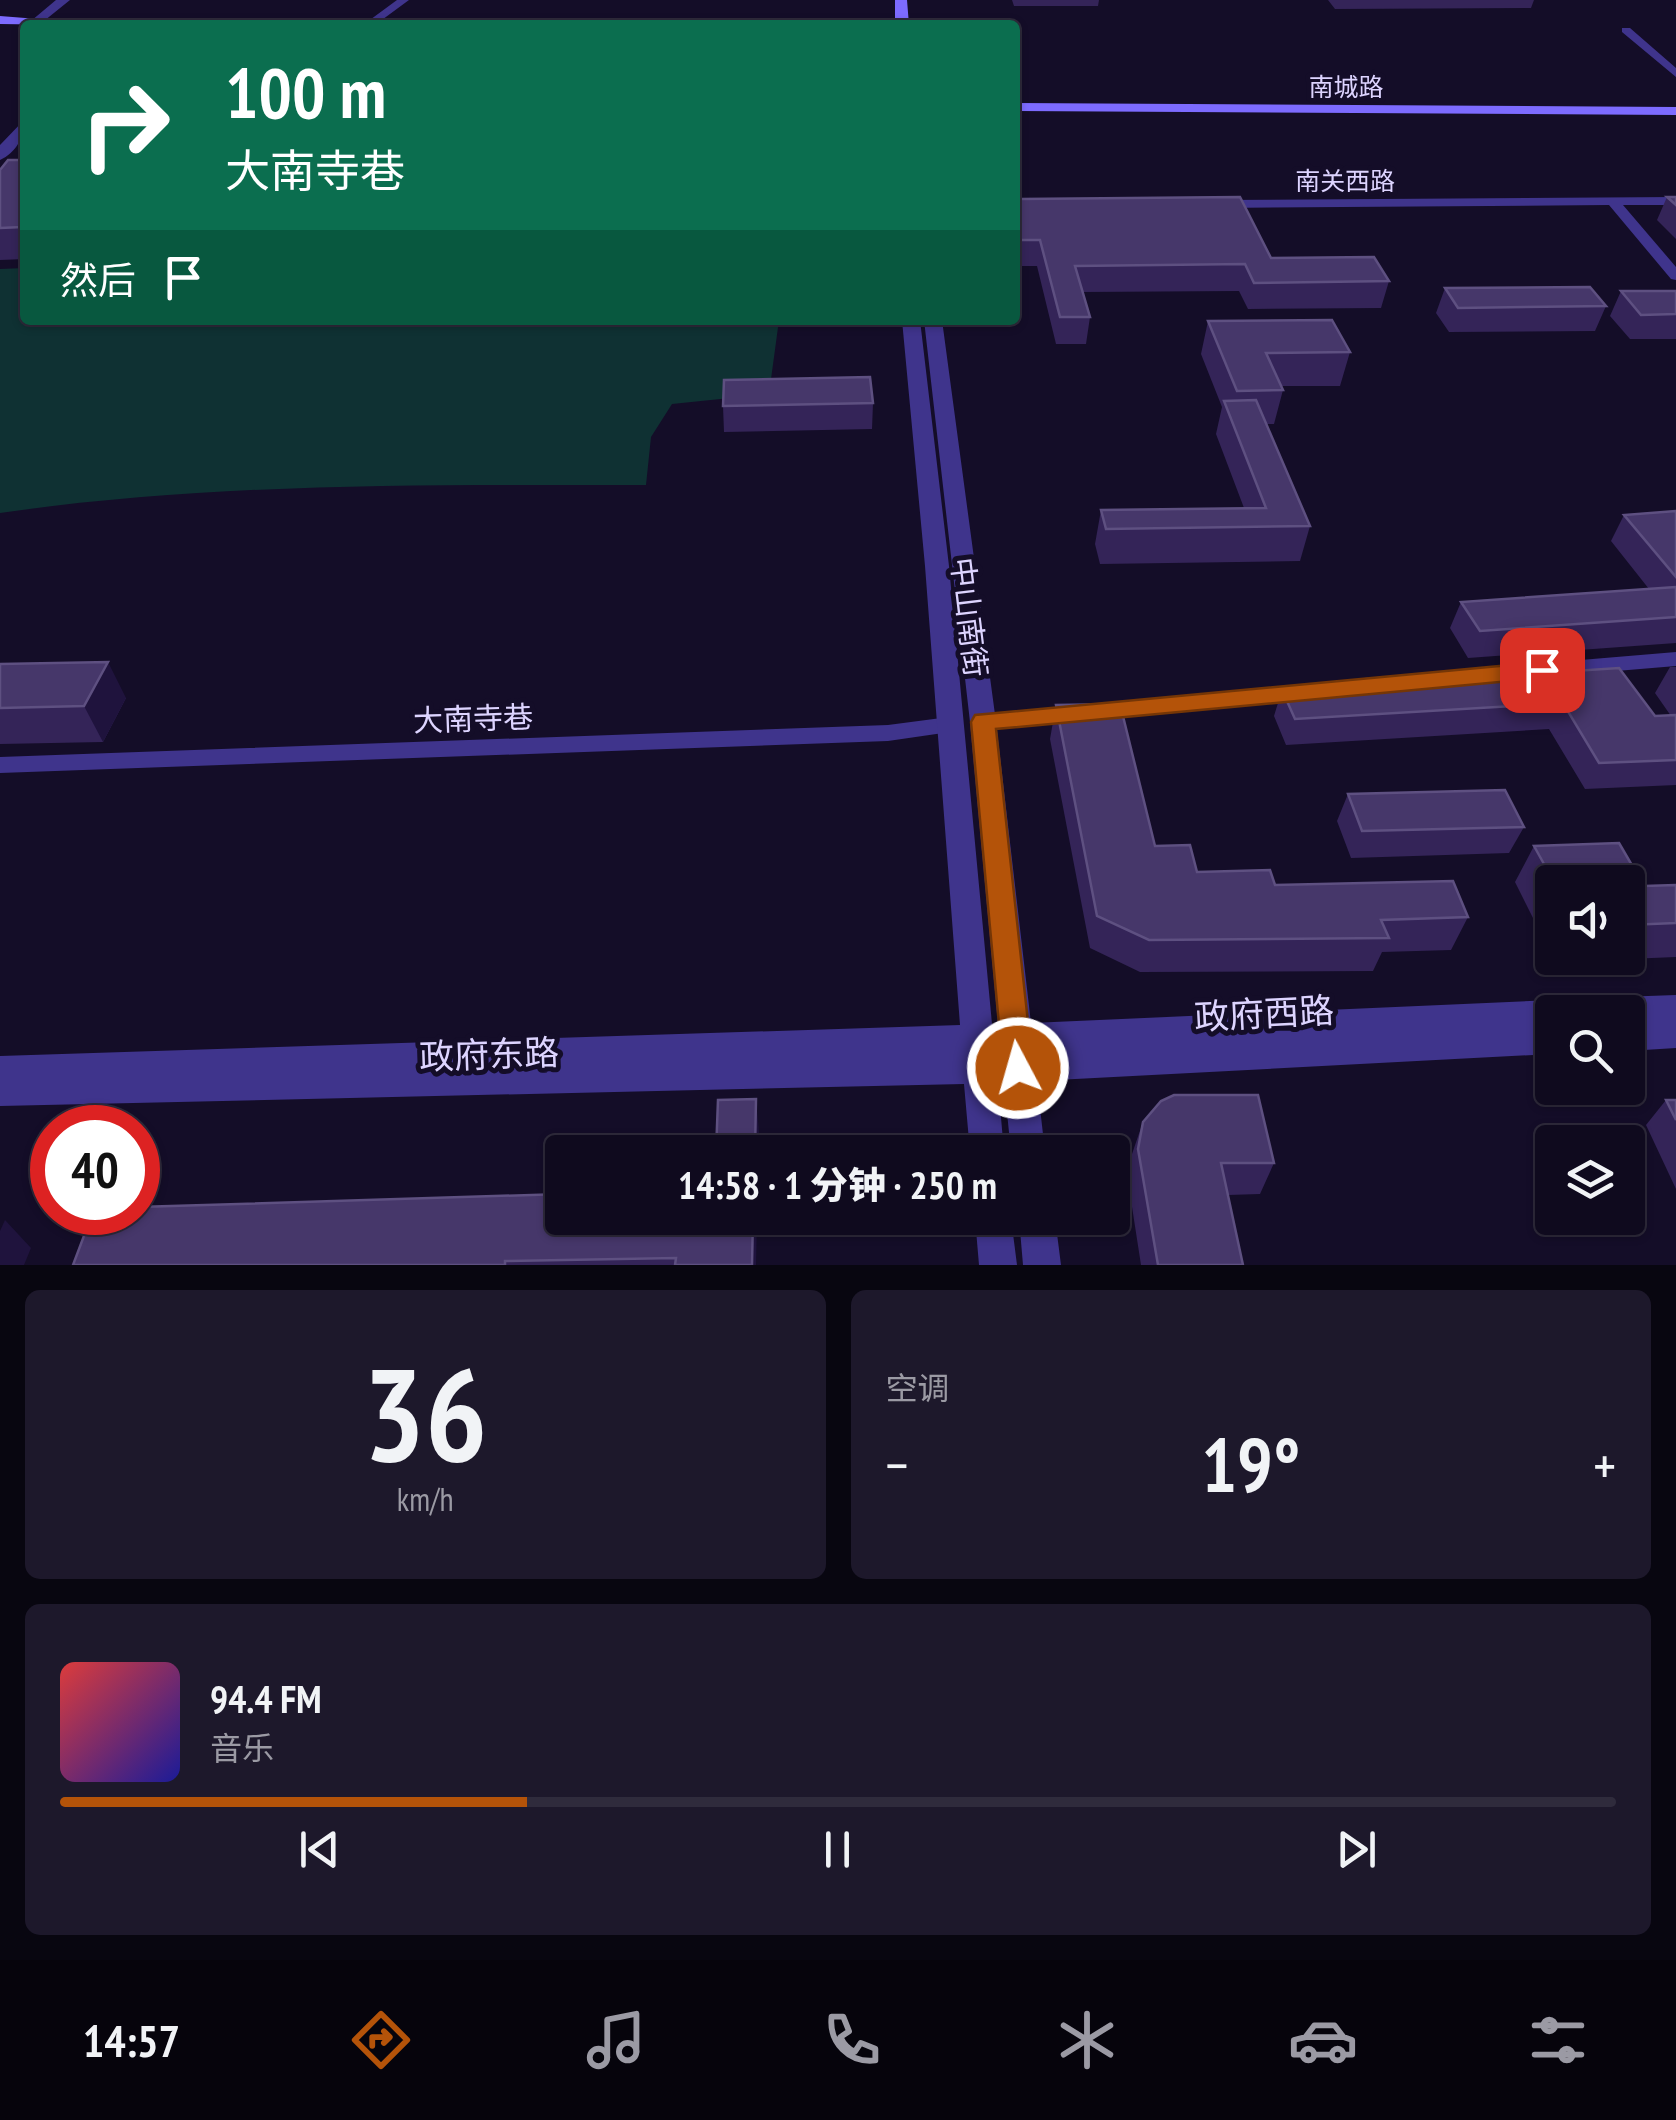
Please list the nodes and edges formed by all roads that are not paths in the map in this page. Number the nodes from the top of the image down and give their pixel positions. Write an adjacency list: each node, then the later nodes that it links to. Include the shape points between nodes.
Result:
1 (64, 0): 3 (street)
2 (404, 0): 4 (street)
3 (37, 20)
4 (375, 20)
5 (1626, 30): 6 (street)
6 (1676, 74)
7 (1676, 103): 8 (main road, 南城路)
8 (1020, 104)
9 (1020, 104): 10 (main road, 南城路)
10 (1676, 110)
11 (20, 130): 12 (street)
12 (0, 154)
13 (1612, 201): 14 (street, 南关西路); 15 (street, 南关西路); 16 (street)
14 (1676, 201)
15 (1194, 205)
16 (1676, 276)
17 (912, 325): 21 (street, 中山南街)
18 (934, 325): 20 (street, 中山南街)
19 (1676, 659): 20 (street)
20 (984, 722): 30 (street, 中山南街)
21 (948, 725): 22 (street, 大南寺巷); 29 (street, 中山南街)
22 (0, 765)
23 (1676, 1009): 24 (street)
24 (1645, 1010)
25 (1535, 1015): 30 (street, 政府西路)
26 (1676, 1033): 27 (street)
27 (1645, 1035)
28 (1535, 1039): 30 (street, 政府西路)
29 (978, 1052): 30 (street, 政府西路); 31 (street, 政府东路); 32 (street, 政府东路); 33 (street, 中山南街)
30 (1016, 1053): 34 (street, 中山南街)
31 (0, 1071)
32 (0, 1090)
33 (985, 1135)
34 (1026, 1135)
35 (995, 1235): 37 (street)
36 (1038, 1235): 38 (street)
37 (998, 1265)
38 (1042, 1265)

